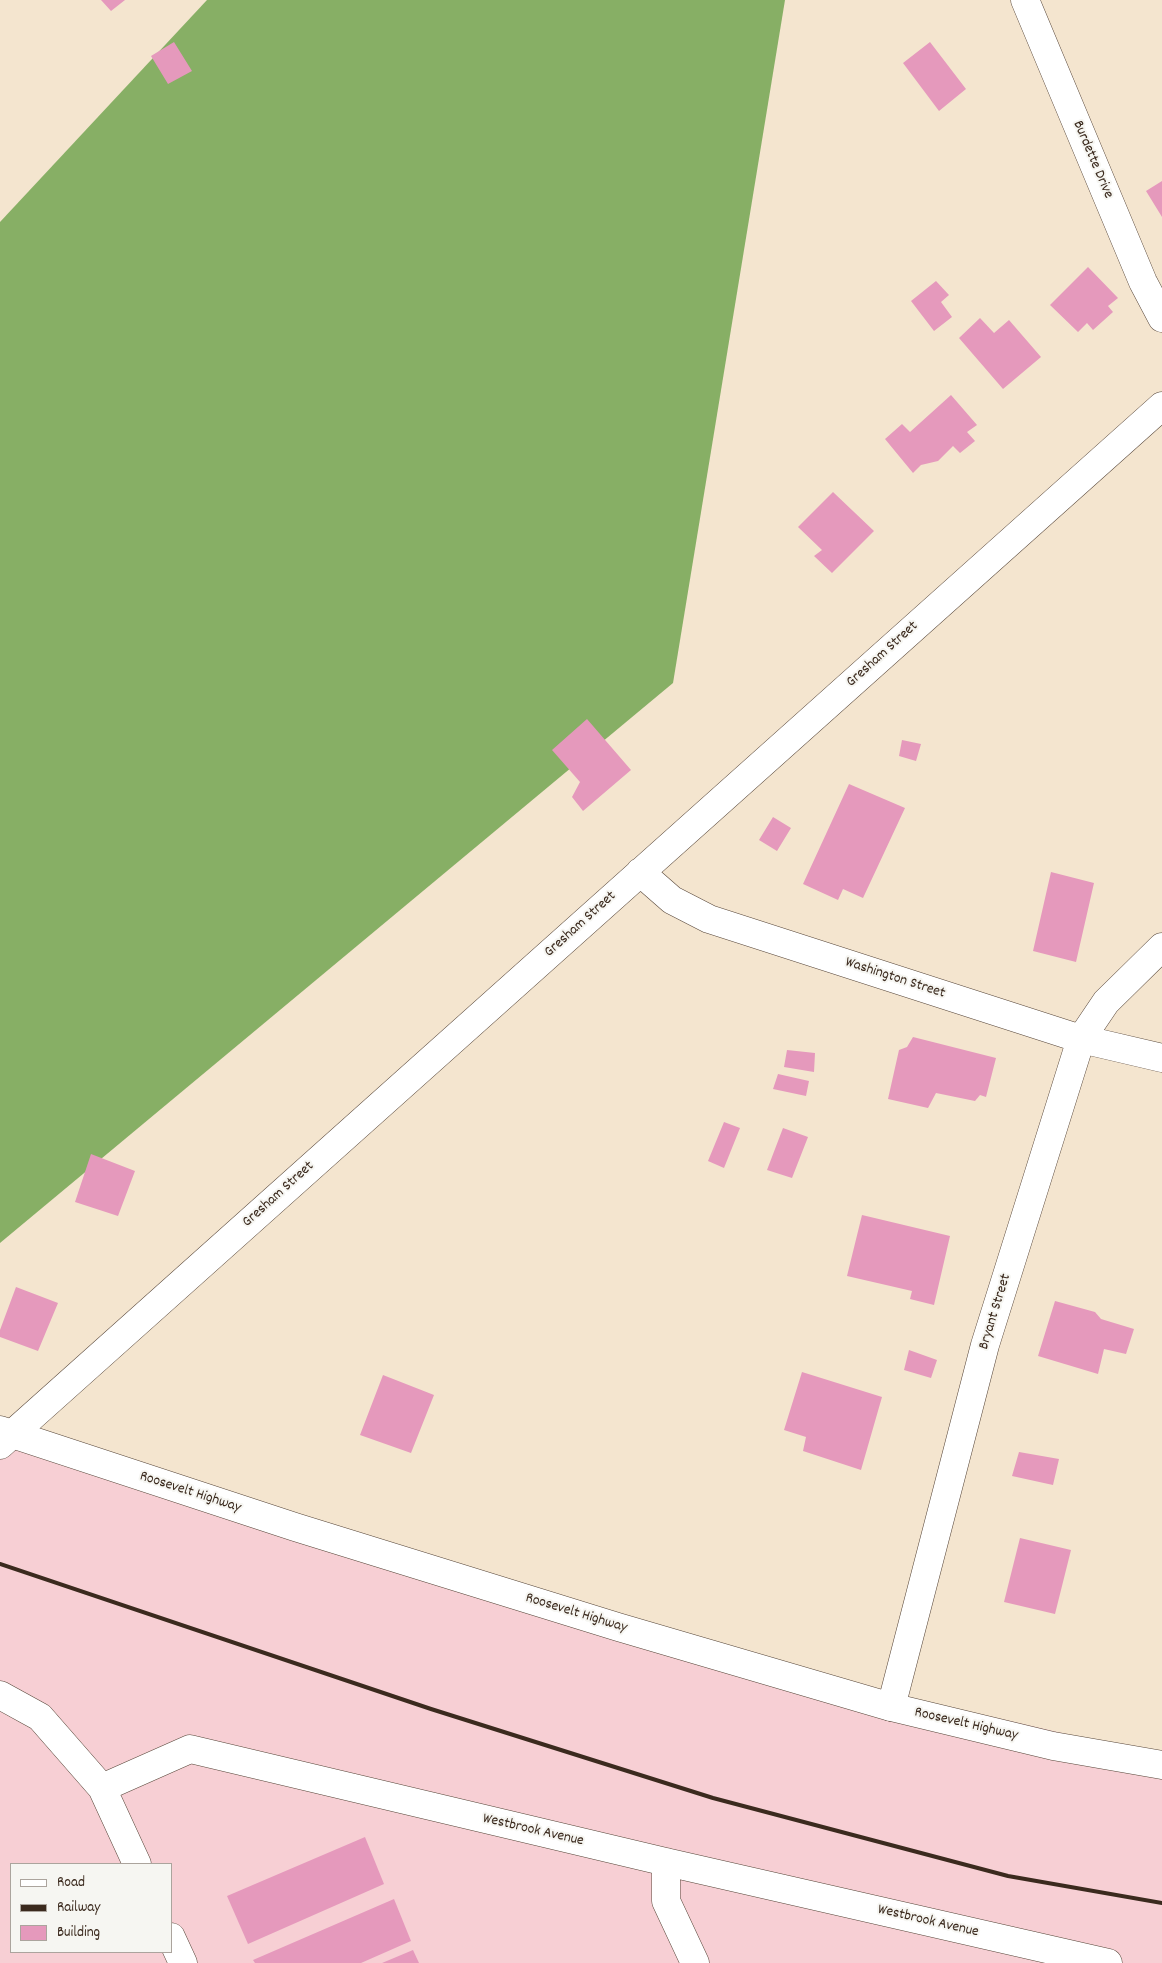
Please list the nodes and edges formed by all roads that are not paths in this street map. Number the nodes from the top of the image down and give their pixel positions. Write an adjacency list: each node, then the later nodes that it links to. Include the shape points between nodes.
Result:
1 (1025, 0): 2 (street, Burdette Drive, via 1143,282)
2 (1162, 318)
3 (1162, 406): 4 (street, Gresham Street)
4 (640, 872): 6 (street, Washington Street, via 672,900 709,919); 8 (street, Gresham Street)
5 (1162, 946): 6 (street, Bryant Street, via 1106,1002)
6 (1081, 1039): 7 (street, Washington Street); 10 (street, Bryant Street, via 985,1345)
7 (1162, 1058)
8 (4, 1436): 10 (street, Roosevelt Highway, via 618,1627)
9 (0, 1695): 12 (street, via 40,1717)
10 (891, 1707): 11 (street, Roosevelt Highway, via 1053,1746)
11 (1162, 1765)
12 (102, 1788): 13 (street, Westbrook Avenue, via 190,1749); 14 (street)
13 (666, 1862): 17 (street, via 666,1901); 18 (street, Westbrook Avenue)
14 (137, 1863)
15 (172, 1939): 16 (street)
16 (183, 1963)
17 (695, 1963)
18 (1108, 1963)

